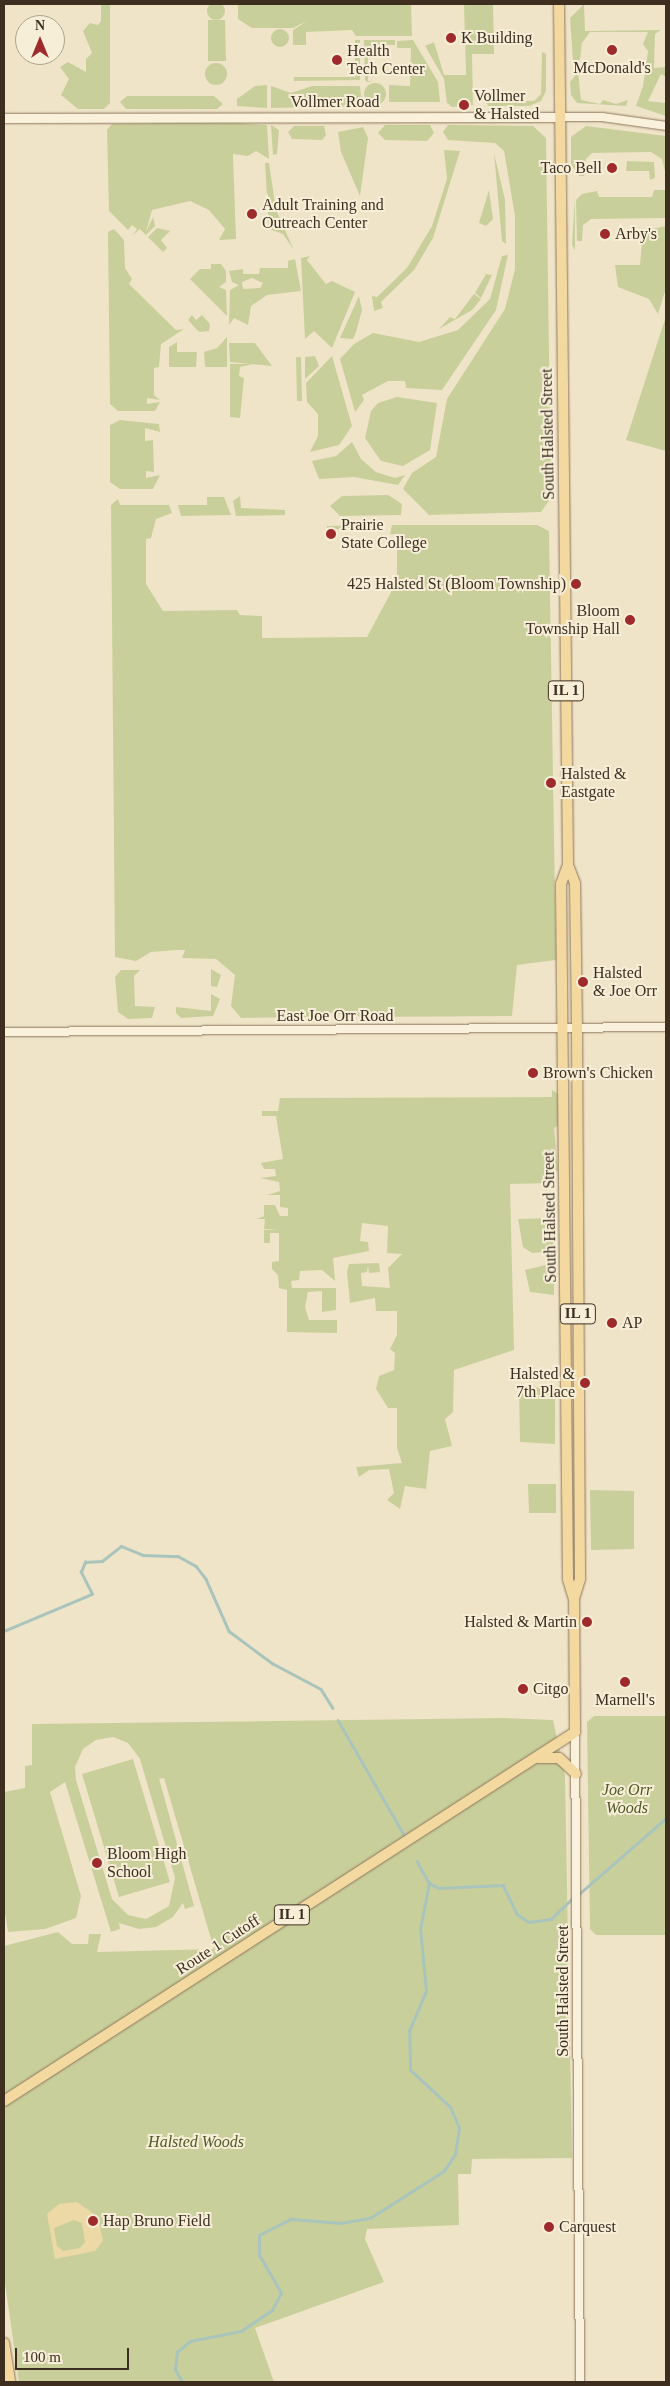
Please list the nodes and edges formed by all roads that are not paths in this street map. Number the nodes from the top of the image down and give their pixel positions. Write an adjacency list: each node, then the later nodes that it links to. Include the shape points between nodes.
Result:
1 (559, 4): 3 (main road, South Halsted Street / IL 1)
2 (4, 118): 3 (main road, Vollmer Road)
3 (560, 118): 4 (street, Vollmer Road, via 602,117); 5 (main road, South Halsted Street / IL 1)
4 (666, 126)
5 (568, 865): 6 (main road, South Halsted Street / IL 1, via 561,884); 7 (main road, South Halsted Street / IL 1, via 575,883)
6 (562, 1027): 7 (street, East Joe Orr Road); 9 (street, East Joe Orr Road); 10 (main road, South Halsted Street / IL 1, via 568,1579)
7 (577, 1027): 8 (street, East Joe Orr Road); 10 (main road, South Halsted Street / IL 1, via 580,1579)
8 (666, 1027)
9 (4, 1032)
10 (574, 1599): 11 (main road, South Halsted Street / IL 1)
11 (575, 1732): 12 (main road, Route 1 Cutoff / IL 1); 13 (street, South Halsted Street)
12 (535, 1758): 13 (main road, via 559,1758); 14 (main road, Route 1 Cutoff / IL 1)
13 (576, 1774): 17 (street, South Halsted Street)
14 (5, 2100)
15 (4, 2348): 16 (main road)
16 (10, 2382)
17 (580, 2382)

